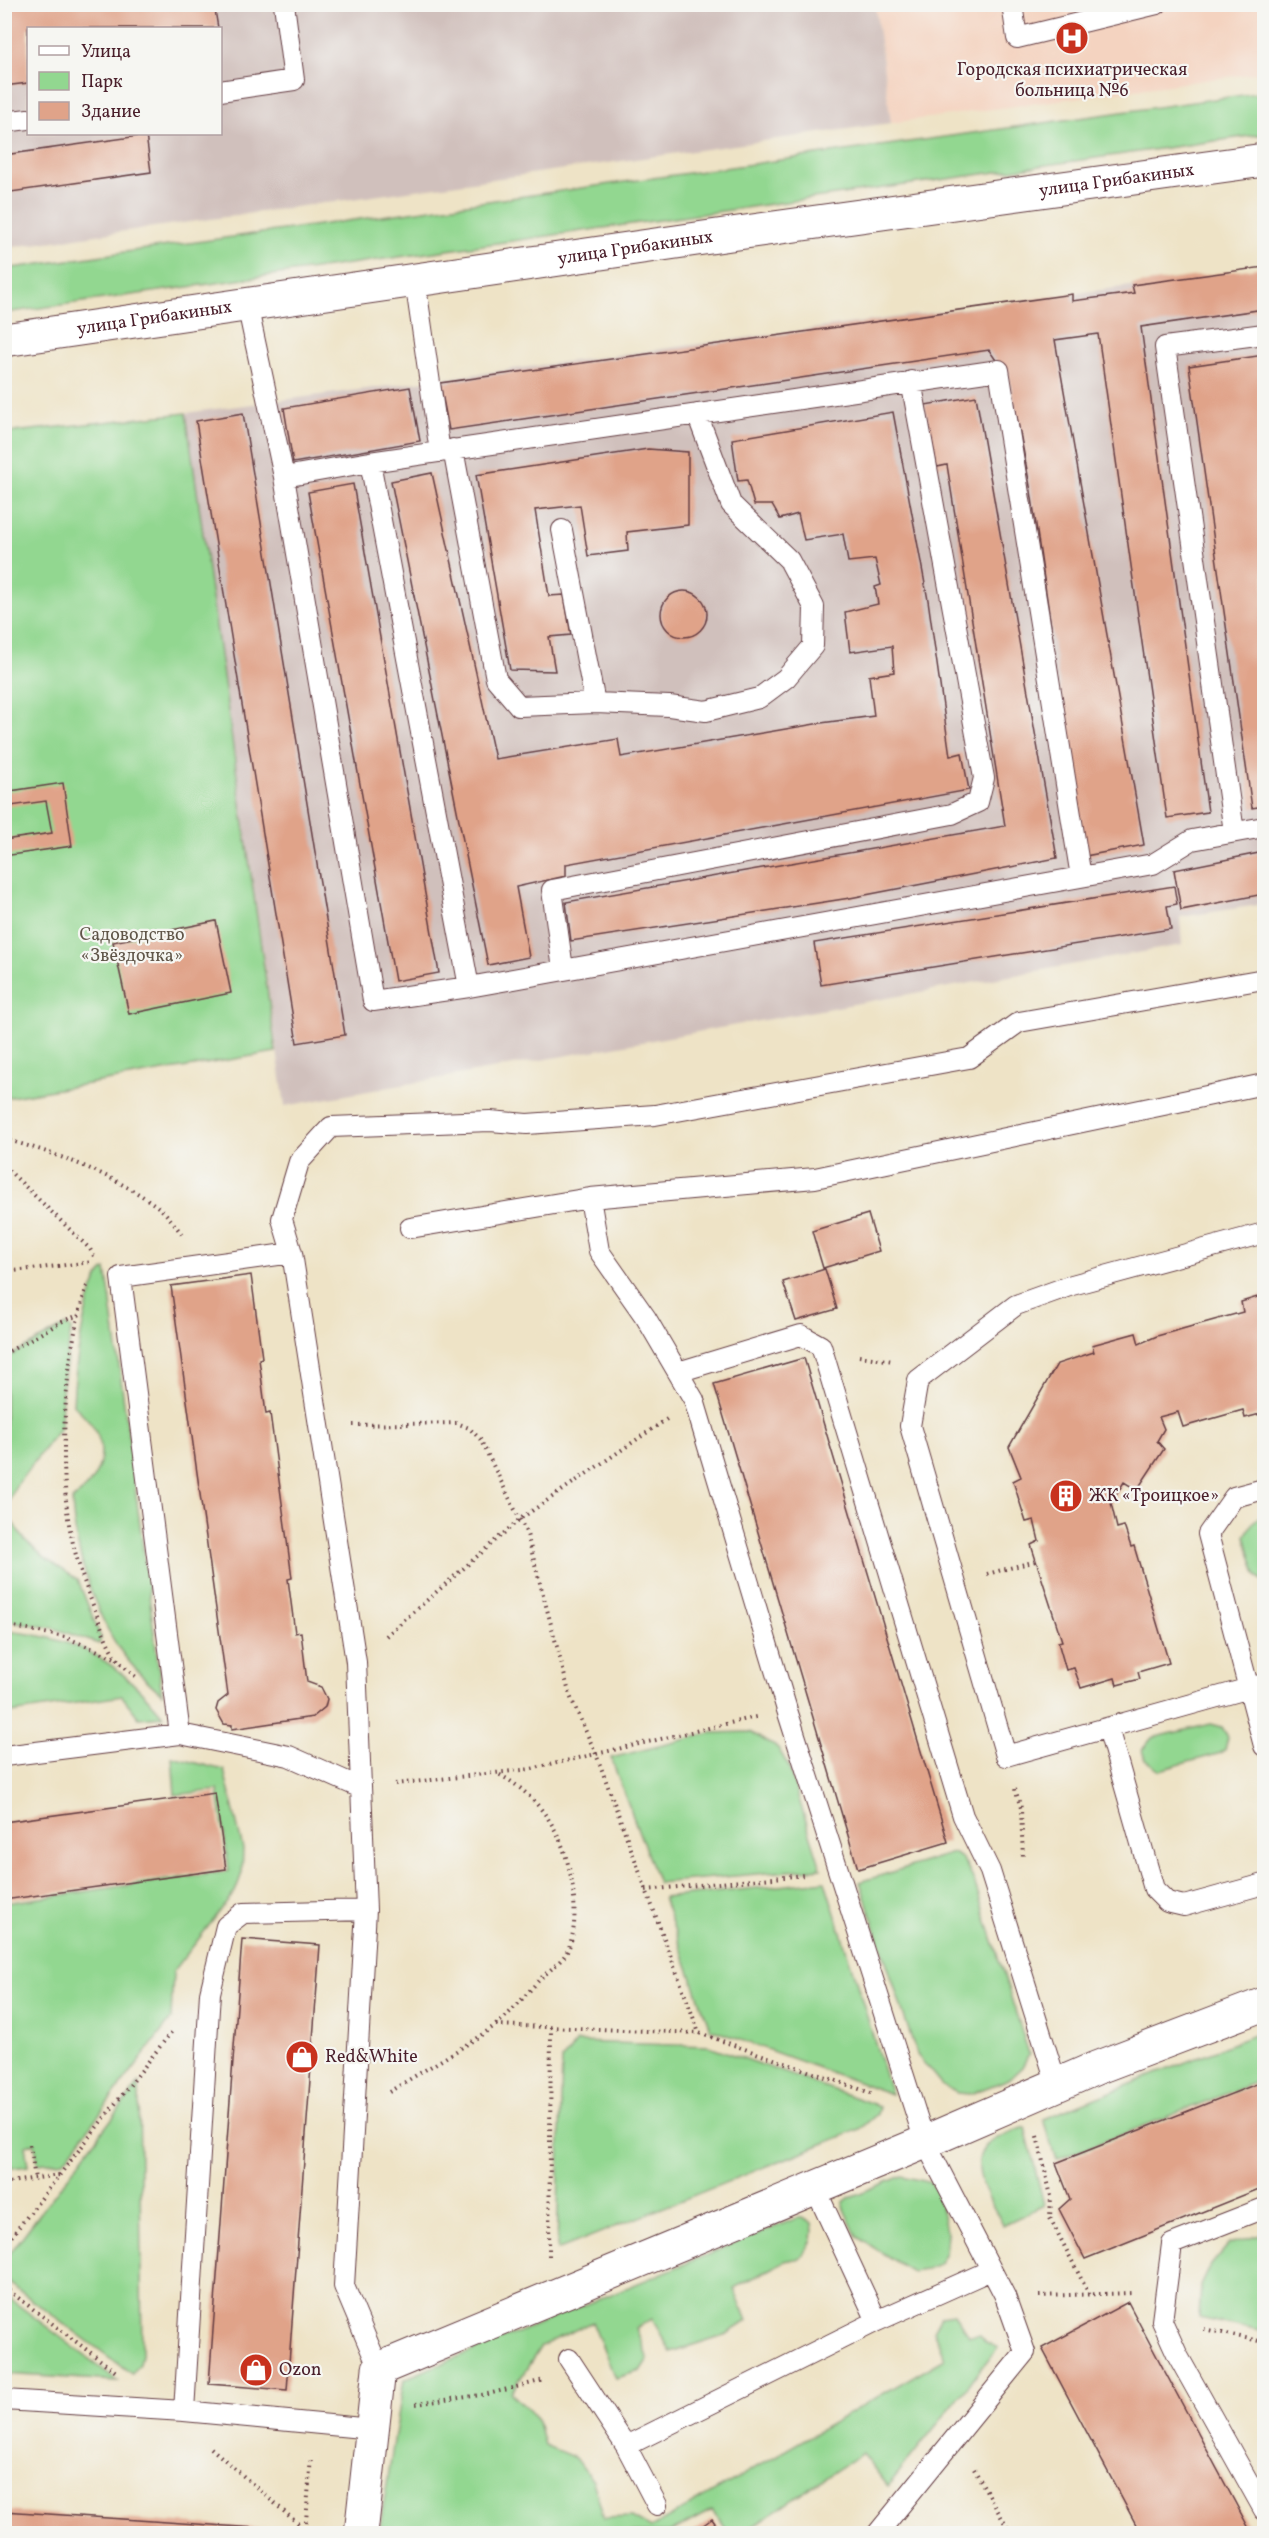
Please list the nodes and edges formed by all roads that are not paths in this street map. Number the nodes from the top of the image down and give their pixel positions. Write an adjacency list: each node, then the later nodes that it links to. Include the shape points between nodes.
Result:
1 (284, 4): 4 (lane, via 294,80)
2 (1012, 4): 3 (lane, via 1017,38)
3 (1157, 4)
4 (222, 91)
5 (27, 119): 6 (lane)
6 (4, 122)
7 (1264, 160): 8 (street, улица Грибакиных)
8 (415, 280): 9 (street, улица Грибакиных); 14 (lane)
9 (247, 304): 11 (street, улица Грибакиных); 16 (lane)
10 (1264, 334): 20 (lane, via 1165,347)
11 (4, 340)
12 (911, 381): 13 (lane); 21 (lane, via 999,369); 22 (lane, via 984,778 978,802 952,814 552,890)
13 (697, 414): 14 (lane); 18 (lane, via 730,504 789,560 814,607 813,646 786,678 759,698 706,711)
14 (446, 450): 15 (lane); 18 (lane, via 496,679 519,706)
15 (370, 462): 16 (lane); 24 (lane)
16 (284, 477): 24 (lane, via 373,1001)
17 (562, 530): 18 (lane)
18 (595, 703)
19 (1264, 826): 20 (lane)
20 (1234, 832): 21 (lane, via 1192,840 1153,864)
21 (1081, 877): 22 (lane)
22 (563, 969): 24 (lane)
23 (1264, 980): 29 (lane, via 1019,1022 969,1058 655,1115 527,1124 490,1121 331,1127 299,1162 282,1219)
24 (469, 987)
25 (1264, 1084): 26 (lane, via 815,1178)
26 (590, 1198): 27 (lane); 30 (lane, via 599,1251)
27 (410, 1228)
28 (1264, 1233): 34 (lane, via 1072,1285 1016,1305 918,1380 910,1426 1006,1756)
29 (292, 1253): 33 (lane, via 121,1276); 37 (lane, via 356,1662)
30 (678, 1372): 41 (lane, via 801,1335 821,1346 963,1816 990,1870); 42 (lane, via 694,1400 787,1710)
31 (1264, 1488): 32 (lane, via 1233,1497 1208,1534)
32 (1257, 1686): 34 (lane); 35 (lane)
33 (179, 1725): 36 (lane); 37 (lane, via 289,1756)
34 (1108, 1728): 38 (lane, via 1154,1889 1167,1902 1184,1906)
35 (1264, 1746)
36 (4, 1756)
37 (361, 1788): 39 (lane)
38 (1264, 1884)
39 (366, 1910): 48 (lane, via 344,2286); 50 (lane, via 243,1913 226,1926 210,1993)
40 (1264, 2004): 41 (street)
41 (1058, 2085): 42 (street)
42 (925, 2142): 43 (street); 45 (lane)
43 (815, 2188): 46 (lane); 48 (street)
44 (1264, 2208): 54 (lane, via 1172,2244 1162,2321)
45 (991, 2270): 46 (lane); 56 (lane, via 1005,2296 1024,2352)
46 (877, 2321): 52 (lane)
47 (569, 2359): 52 (lane)
48 (379, 2369): 51 (street)
49 (4, 2400): 50 (lane)
50 (175, 2410): 51 (lane, via 314,2424)
51 (373, 2421): 55 (street)
52 (626, 2446): 53 (lane)
53 (657, 2505)
54 (1264, 2510)
55 (361, 2534)
56 (877, 2534)

